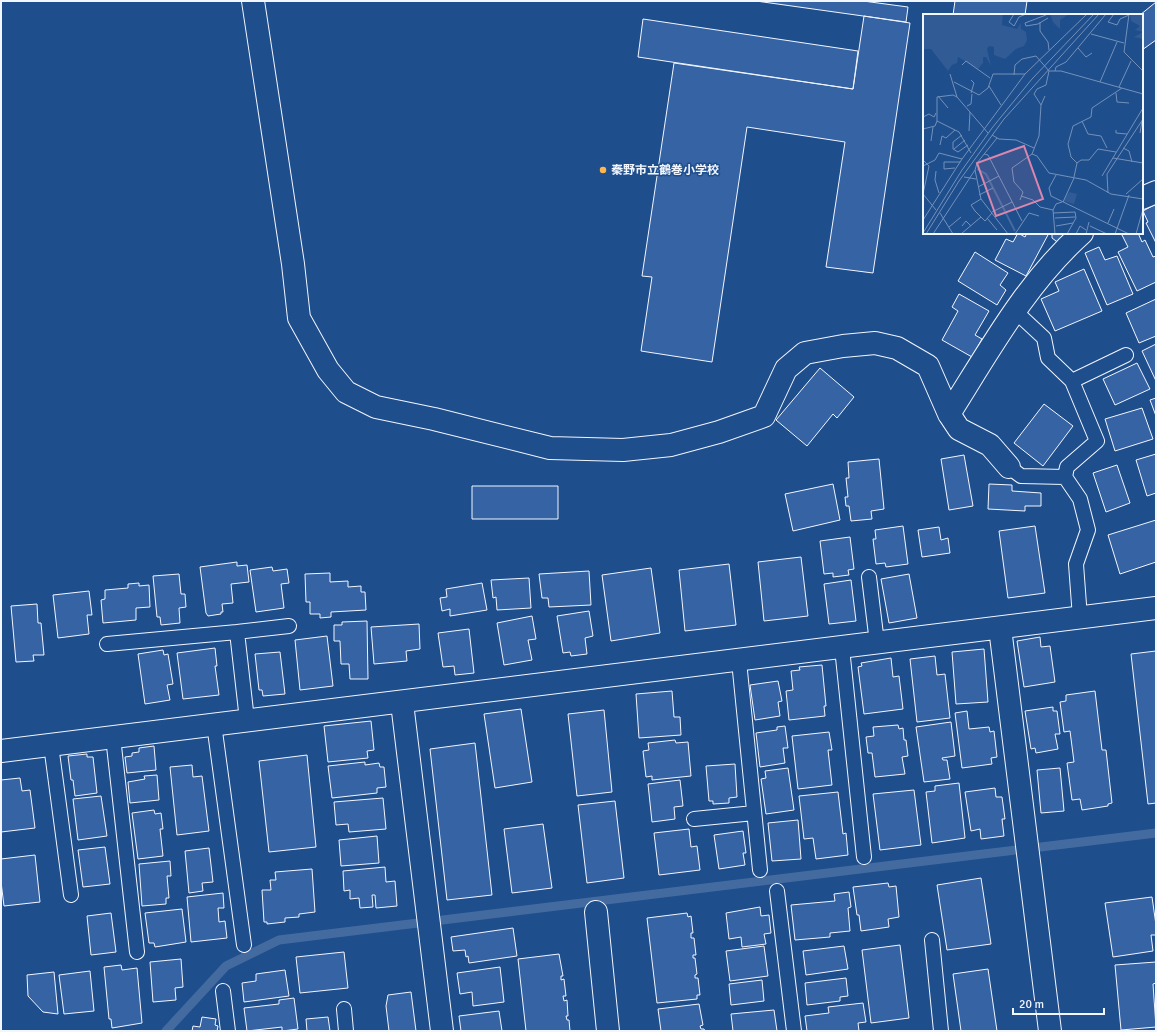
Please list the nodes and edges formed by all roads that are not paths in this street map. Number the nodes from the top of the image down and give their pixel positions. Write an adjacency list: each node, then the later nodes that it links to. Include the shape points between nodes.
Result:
1 (253, 1): 8 (street, via 299,318 328,370 346,392 376,407 550,448 624,450 671,445 764,416 786,369 805,353 875,343 897,348 928,366)
2 (1156, 192): 3 (street)
3 (1143, 198)
4 (1081, 234): 5 (street, via 1062,251)
5 (1015, 311): 7 (lane, via 1044,338 1048,358); 8 (street)
6 (1126, 355): 7 (lane)
7 (1072, 381): 10 (lane, via 1097,441 1067,467)
8 (949, 414): 9 (street, via 959,429 990,445)
9 (1009, 467): 10 (lane, via 1021,476)
10 (1065, 477): 13 (lane, via 1080,499 1088,530 1076,564)
11 (869, 577): 17 (lane)
12 (1156, 608): 13 (street)
13 (1080, 618): 15 (street)
14 (289, 626): 16 (lane)
15 (1000, 628): 17 (street); 45 (street)
16 (237, 632): 18 (lane); 22 (lane)
17 (877, 643): 19 (street)
18 (107, 644)
19 (842, 648): 20 (street); 29 (lane)
20 (739, 661): 21 (street); 27 (lane)
21 (402, 703): 22 (street); 41 (street)
22 (247, 720): 23 (street)
23 (214, 724): 24 (street); 35 (lane)
24 (112, 737): 25 (street); 36 (lane)
25 (51, 744): 26 (street); 32 (lane)
26 (1, 751)
27 (754, 813): 28 (lane); 30 (lane)
28 (694, 819)
29 (864, 857)
30 (760, 870)
31 (778, 891): 43 (lane)
32 (71, 895)
33 (596, 912): 42 (street)
34 (932, 940): 44 (lane)
35 (244, 945)
36 (137, 952)
37 (223, 991): 39 (lane)
38 (344, 1009): 40 (lane)
39 (228, 1031)
40 (346, 1031)
41 (442, 1031)
42 (608, 1031)
43 (794, 1031)
44 (941, 1031)
45 (1050, 1031)

